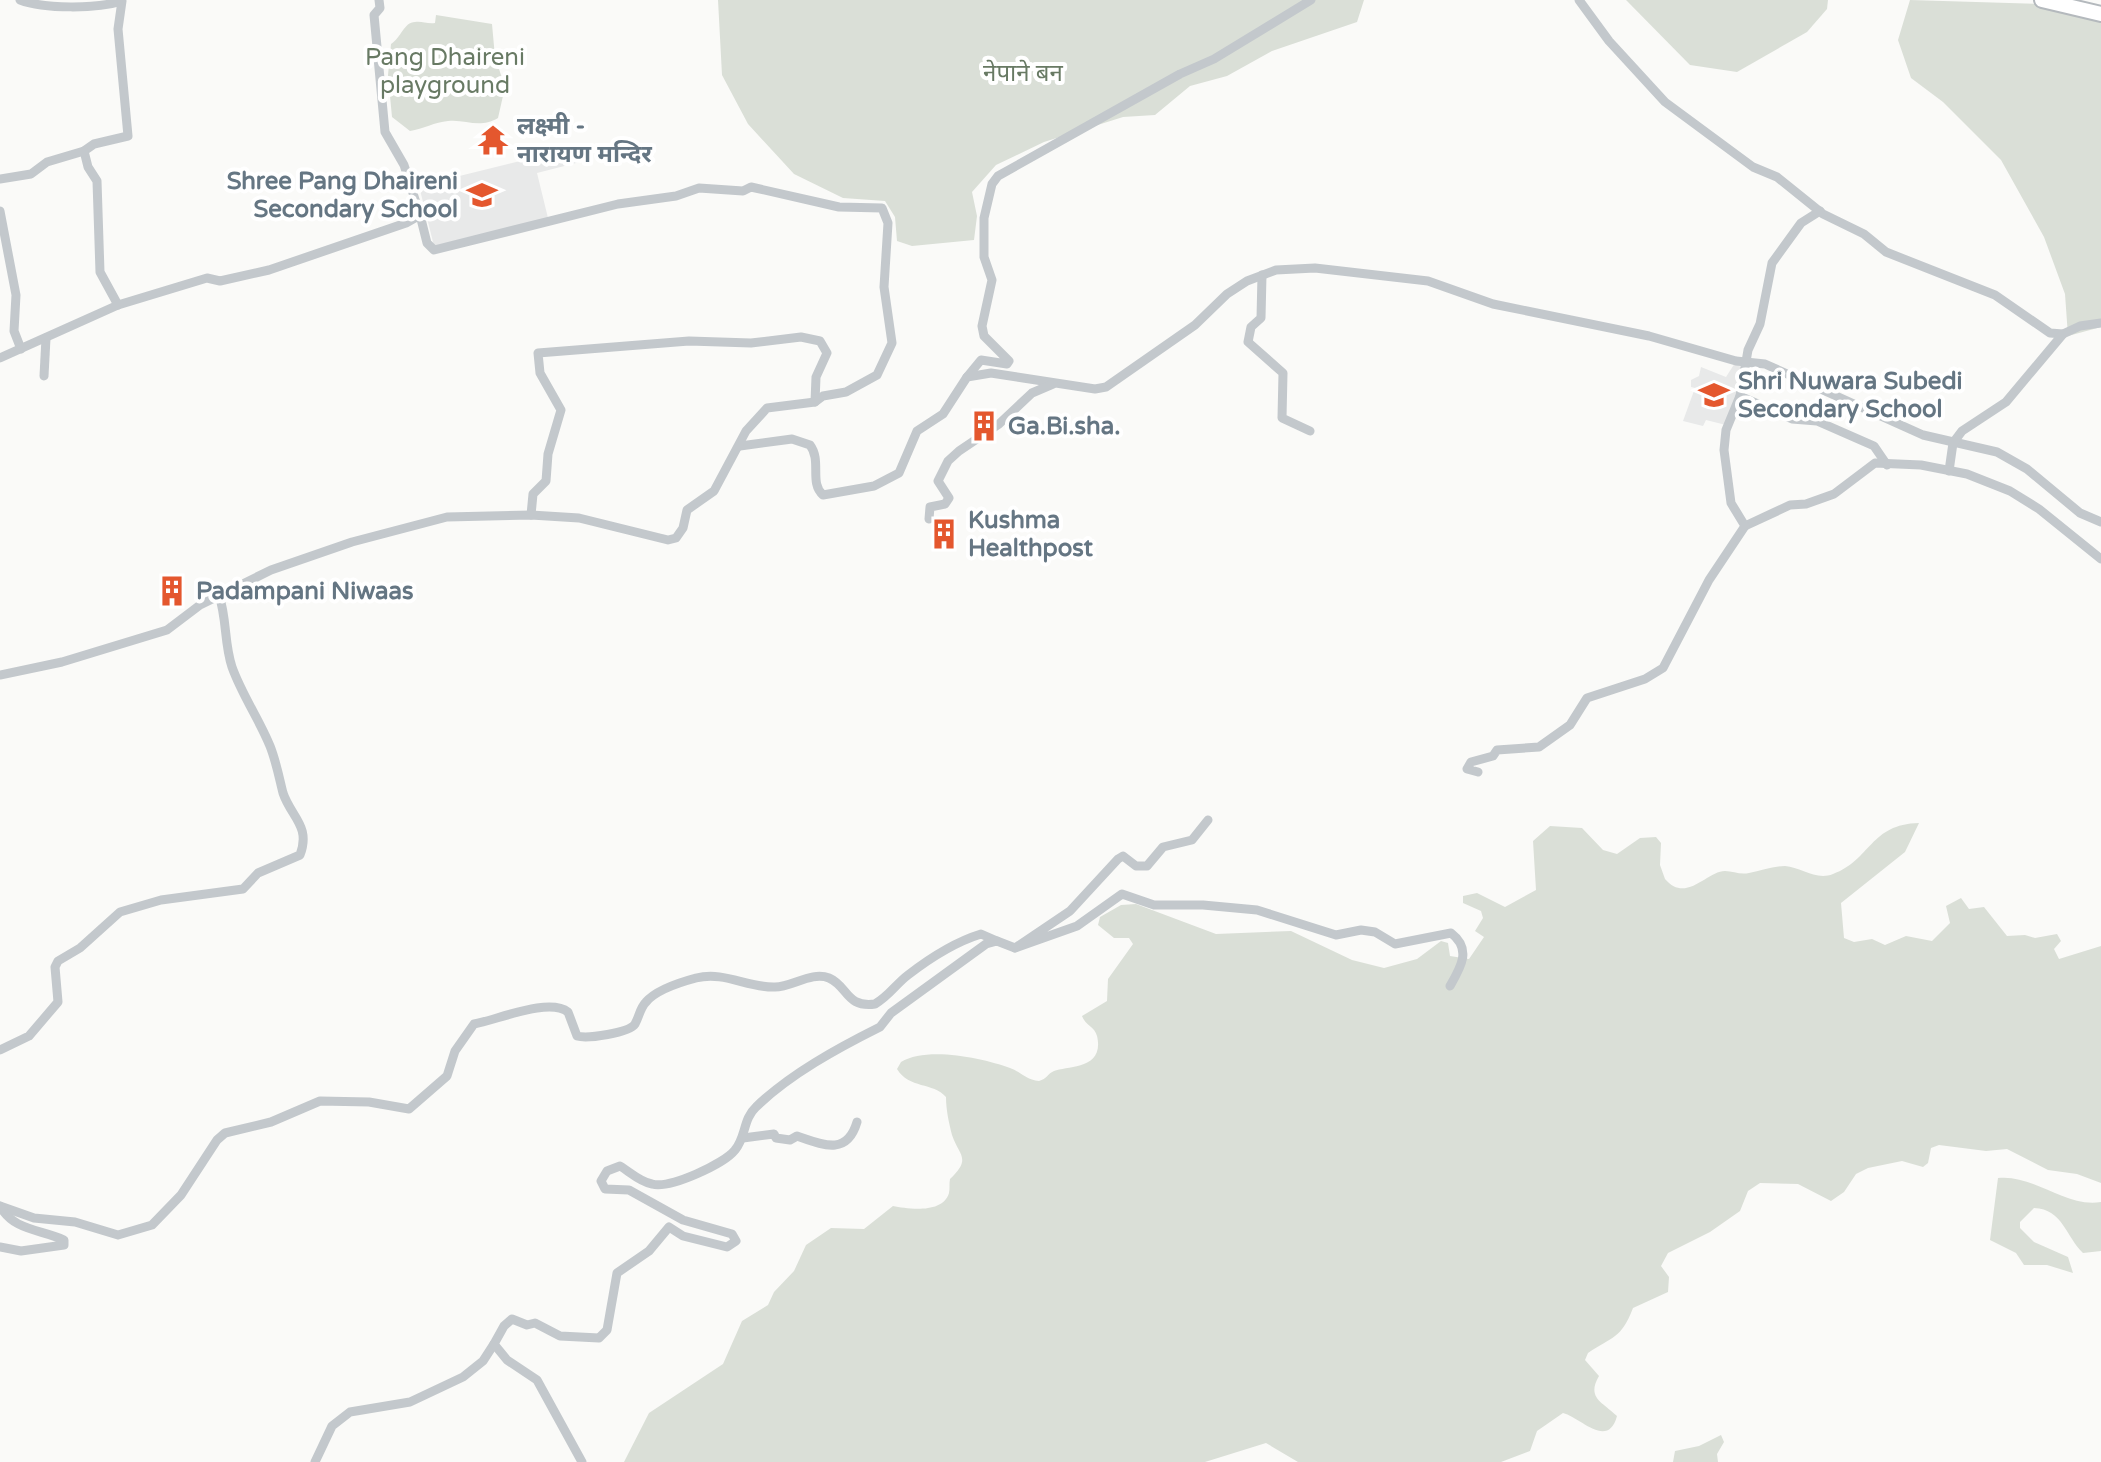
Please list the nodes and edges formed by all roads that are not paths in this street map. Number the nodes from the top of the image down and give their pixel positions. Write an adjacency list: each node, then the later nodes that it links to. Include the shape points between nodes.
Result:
1 (20, 0): 2 (street, via 100,6)
2 (123, 0): 8 (street, via 118,29 128,136)
3 (379, 0): 12 (street, via 374,15 385,132 404,165)
4 (1311, 0): 22 (street, via 998,176 984,218 984,257 992,280 982,330 1009,361 981,360)
5 (1579, 0): 11 (street, via 1665,102)
6 (2042, 0): 7 (highway)
7 (2101, 14)
8 (84, 151): 9 (street, via 47,162 31,174); 14 (street, via 97,181 100,272)
9 (0, 179)
10 (0, 211): 18 (street, via 16,295 14,331)
11 (1820, 211): 16 (street, via 1886,252 1995,295 2050,333); 20 (street, via 1801,223 1778,251)
12 (420, 215): 14 (street, via 295,262 220,281 207,278); 25 (street, via 427,243 438,250 699,188 751,187 839,207 882,208 888,223 884,287 892,343 887,358 877,375)
13 (1262, 275): 20 (street, via 1315,268 1428,281 1493,304); 23 (street, via 1227,294 1195,325 1106,387); 26 (street, via 1261,318 1251,327 1248,342 1283,373 1282,418)
14 (118, 305): 17 (street)
15 (2101, 323): 16 (street)
16 (2063, 334): 27 (street, via 2006,402)
17 (46, 338): 18 (street); 21 (street)
18 (21, 349): 19 (street)
19 (0, 358)
20 (1745, 361): 24 (street); 27 (street, via 1774,368 1854,407)
21 (44, 376)
22 (967, 377): 23 (street, via 991,373); 28 (street, via 943,414 917,431 899,473 874,486 823,495 810,445 792,439)
23 (1053, 384): 32 (street, via 1032,393 948,461 938,481 949,498 930,507)
24 (1740, 396): 29 (street, via 1874,446); 34 (street, via 1724,450 1731,503)
25 (815, 402): 28 (street, via 767,408); 31 (street, via 816,377 827,353 820,341 801,337 538,353 541,376 561,410 546,481 533,494)
26 (1310, 431)
27 (1953, 443): 30 (street); 33 (street, via 1997,452 2027,469 2080,513)
28 (740, 446): 31 (street, via 714,491 687,510 676,538 579,518)
29 (1887, 465): 30 (street); 34 (street, via 1875,463 1834,494 1790,505)
30 (1949, 471): 35 (street, via 1990,481 2026,499)
31 (531, 515): 36 (street, via 447,517 370,536 271,570)
32 (929, 519)
33 (2101, 522)
34 (1745, 526): 38 (street, via 1709,580 1663,668 1587,698 1570,725 1539,747 1497,750 1471,762 1467,769)
35 (2101, 559)
36 (219, 595): 37 (street, via 167,630); 43 (street, via 232,666 269,744 284,796 302,827 300,855 258,873 243,889 161,900 120,912 58,961 58,1002 29,1036)
37 (0, 675)
38 (1478, 772)
39 (1208, 820): 41 (street, via 1192,840 1163,847 1147,866 1136,866 1123,856 1118,859 1070,911)
40 (997, 941): 41 (street); 45 (street, via 939,975 880,1027 776,1090 748,1115); 46 (street, via 981,934 954,945 875,1004 851,999 822,976 773,988 712,977 655,994 623,1032 577,1036 568,1012 556,1006 518,1010 474,1024 455,1051 447,1076 416,1106 404,1110 369,1102 320,1101 271,1122 225,1133 159,1221 126,1233 34,1218)
41 (1015, 948): 42 (street, via 1077,926 1122,894 1154,905 1257,910 1336,935 1375,932 1395,944 1451,933 1464,954)
42 (1450, 986)
43 (0, 1050)
44 (857, 1122): 45 (street, via 842,1145 831,1148 797,1136)
45 (743, 1138): 48 (street, via 726,1159 672,1183 654,1185 620,1166 607,1171 601,1181 605,1189 629,1190 683,1220 732,1234 735,1245 683,1236 669,1227 657,1245 617,1273 607,1330 601,1337 560,1336 512,1319)
46 (0, 1206): 47 (street, via 6,1217 24,1228 64,1240 60,1248)
47 (0, 1247)
48 (494, 1344): 49 (street, via 472,1372 420,1398 350,1412 332,1426); 50 (street, via 537,1380)
49 (315, 1462)
50 (582, 1462)

